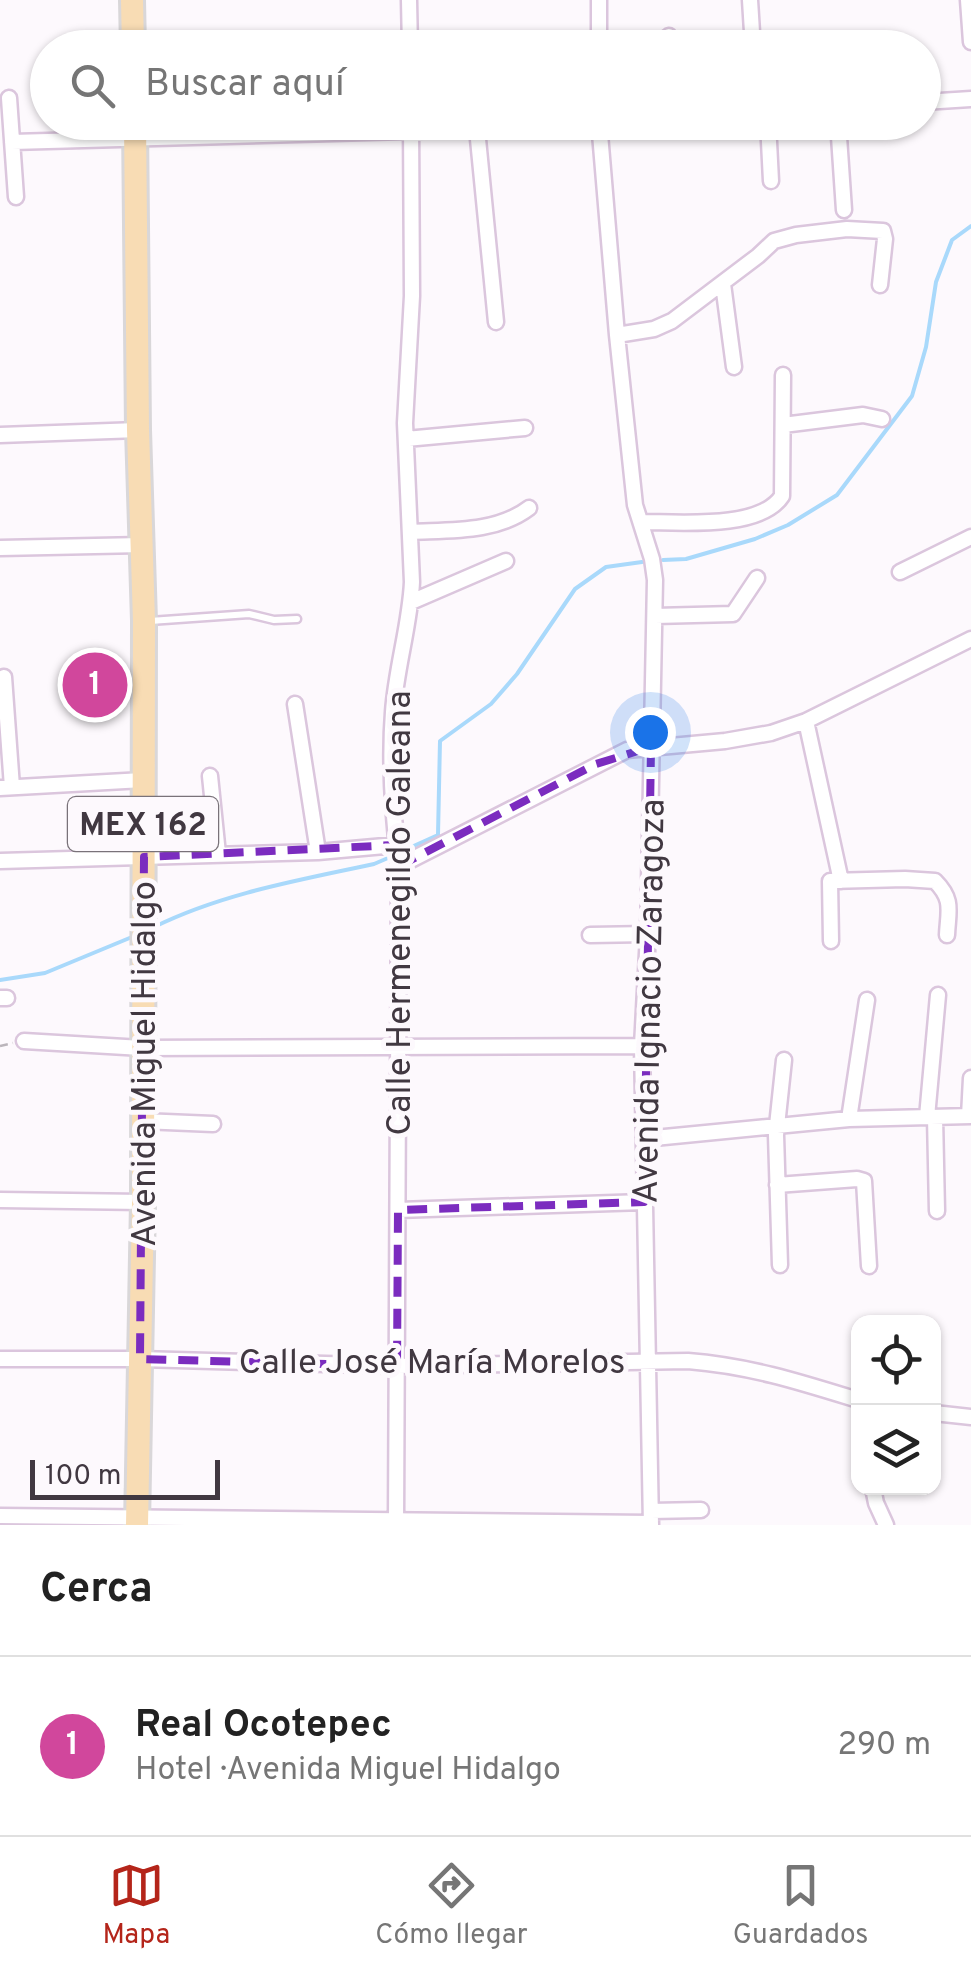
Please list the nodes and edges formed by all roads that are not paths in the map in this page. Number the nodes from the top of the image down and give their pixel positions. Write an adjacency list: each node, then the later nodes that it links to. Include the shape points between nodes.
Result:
1 (132, 0): 6 (main road)
2 (409, 0): 7 (street)
3 (599, 0): 8 (street)
4 (750, 0): 9 (street)
5 (968, 0): 10 (street)
6 (133, 30)
7 (410, 30)
8 (599, 30)
9 (752, 30)
10 (971, 42)
11 (8, 98): 21 (street)
12 (971, 99): 13 (street)
13 (941, 101)
14 (34, 140): 21 (street)
15 (135, 140): 34 (main road, Avenida Miguel Hidalgo / MEX 162)
16 (411, 140): 36 (street, Calle Hermenegildo Galeana)
17 (478, 140): 27 (street)
18 (600, 140): 28 (street, Avenida Ignacio Zaragoza)
19 (769, 140): 22 (street)
20 (839, 140): 24 (street)
21 (12, 142): 23 (street)
22 (772, 181)
23 (16, 198)
24 (844, 210)
25 (722, 284): 26 (street, via 774,241 847,229 883,231); 28 (street, via 672,321); 29 (street)
26 (880, 285)
27 (496, 322)
28 (616, 334): 38 (street, Avenida Ignacio Zaragoza)
29 (734, 366)
30 (784, 375): 32 (street)
31 (882, 419): 32 (street, via 864,415)
32 (784, 425): 38 (street, via 777,504 736,520)
33 (524, 428): 36 (street)
34 (138, 430): 35 (street); 41 (main road, Avenida Miguel Hidalgo / MEX 162)
35 (0, 436)
36 (406, 439): 39 (street, Calle Hermenegildo Galeana)
37 (529, 508): 39 (street, via 514,519 474,528)
38 (641, 522): 47 (street, Avenida Ignacio Zaragoza, via 654,570)
39 (411, 532): 46 (street, Calle Hermenegildo Galeana)
40 (971, 536): 44 (street)
41 (142, 545): 42 (street); 49 (main road, Avenida Miguel Hidalgo / MEX 162)
42 (0, 548)
43 (506, 561): 46 (street)
44 (900, 572)
45 (757, 578): 47 (street, via 733,614)
46 (411, 602): 58 (street, Calle Hermenegildo Galeana, via 393,713)
47 (655, 616): 54 (street, Avenida Ignacio Zaragoza)
48 (298, 619): 49 (lane, via 249,614)
49 (144, 621): 56 (main road, Avenida Miguel Hidalgo / MEX 162)
50 (971, 639): 53 (street)
51 (4, 677): 57 (street)
52 (294, 704): 59 (street)
53 (806, 721): 54 (street, via 725,741); 64 (street)
54 (651, 748): 63 (street, via 596,764); 65 (street, Avenida Ignacio Zaragoza)
55 (210, 776): 60 (street)
56 (143, 780): 57 (street); 61 (main road, Avenida Miguel Hidalgo / MEX 162)
57 (6, 788)
58 (396, 845): 59 (street); 63 (street, Calle Hermenegildo Galeana)
59 (318, 852): 60 (street)
60 (218, 854): 61 (street)
61 (144, 857): 62 (street); 73 (main road, Avenida Miguel Hidalgo / MEX 162)
62 (0, 861)
63 (399, 866): 74 (street, Calle Hermenegildo Galeana)
64 (842, 881): 67 (street, via 936,881 946,892); 68 (street, via 830,882)
65 (648, 934): 66 (street); 72 (street, Avenida Ignacio Zaragoza)
66 (590, 935)
67 (947, 935)
68 (830, 941)
69 (938, 994): 78 (street)
70 (867, 1000): 79 (street)
71 (24, 1041): 73 (street)
72 (642, 1046): 74 (street); 83 (street, Avenida Ignacio Zaragoza)
73 (142, 1048): 74 (street); 80 (main road, Avenida Miguel Hidalgo / MEX 162)
74 (398, 1048): 88 (street, Calle Hermenegildo Galeana)
75 (784, 1060): 82 (street)
76 (971, 1078): 77 (street)
77 (970, 1116): 78 (street)
78 (931, 1117): 79 (street); 89 (street)
79 (850, 1119): 82 (street)
80 (142, 1121): 81 (street); 86 (main road, Avenida Miguel Hidalgo / MEX 162)
81 (212, 1124)
82 (776, 1126): 83 (street); 84 (street)
83 (644, 1139): 87 (street, Avenida Ignacio Zaragoza)
84 (777, 1185): 90 (street); 91 (street, via 864,1181)
85 (0, 1200): 86 (street)
86 (142, 1202): 93 (main road, Avenida Miguel Hidalgo / MEX 162)
87 (644, 1202): 88 (street); 94 (street, Avenida Ignacio Zaragoza)
88 (398, 1210): 95 (street, Calle Hermenegildo Galeana)
89 (937, 1211)
90 (780, 1265)
91 (869, 1266)
92 (0, 1358): 93 (street, Calle José María Morelos)
93 (140, 1359): 95 (street, Calle José María Morelos); 103 (main road, Avenida Miguel Hidalgo / MEX 162)
94 (648, 1360): 95 (street, Calle José María Morelos); 96 (street, Calle José María Morelos, via 728,1364); 102 (street, Avenida Ignacio Zaragoza)
95 (398, 1366): 104 (street, Calle Hermenegildo Galeana)
96 (851, 1400)
97 (941, 1414): 98 (street)
98 (971, 1417)
99 (875, 1495): 105 (street)
100 (701, 1510): 102 (street)
101 (0, 1516): 103 (street)
102 (651, 1520): 104 (street)
103 (137, 1521): 104 (street)
104 (396, 1523)
105 (886, 1525)

